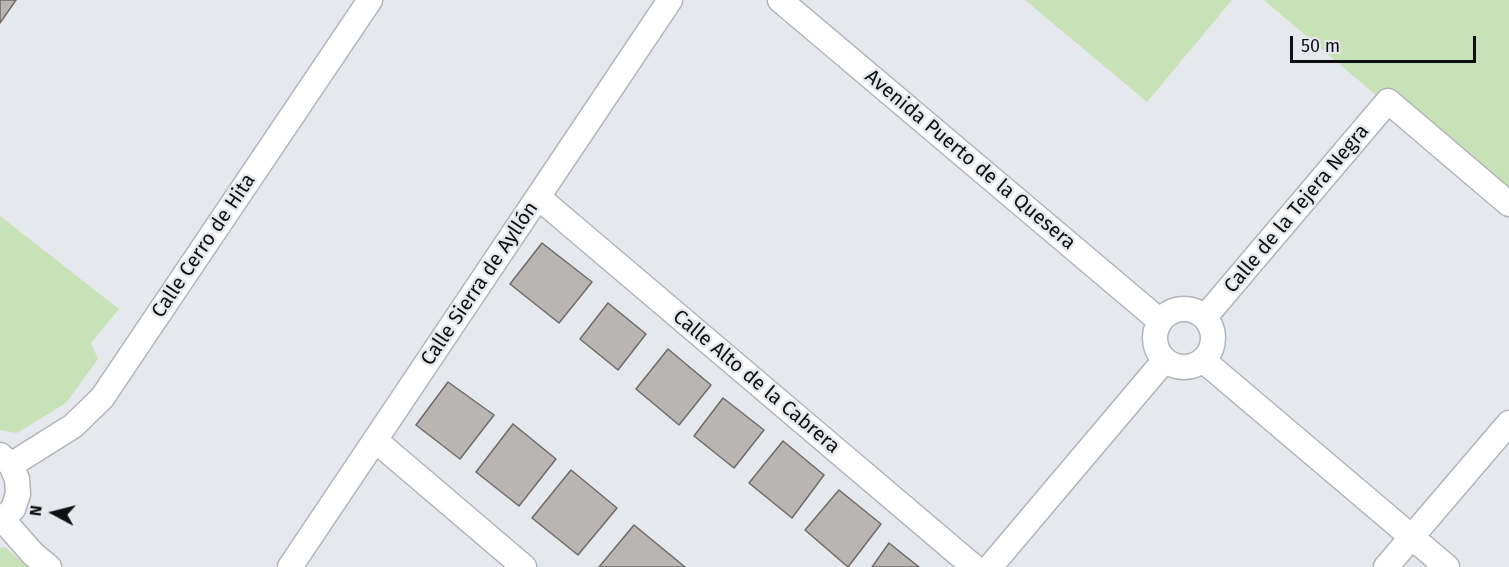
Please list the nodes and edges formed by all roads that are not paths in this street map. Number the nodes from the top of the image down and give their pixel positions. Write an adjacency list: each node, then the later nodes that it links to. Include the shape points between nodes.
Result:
1 (370, 0): 12 (street, Calle Cerro de Hita, via 102,398 73,426)
2 (670, 0): 4 (street, Calle Sierra de Ayllón)
3 (780, 0): 7 (street, Avenida Puerto de la Quesera)
4 (538, 196): 11 (street, Calle Sierra de Ayllón); 18 (street, Calle Alto de la Cabrera)
5 (1509, 204): 6 (street, Calle de la Tejera Negra, via 1388,100)
6 (1205, 317): 7 (street, via 1181,308); 9 (street, via 1212,329 1212,348)
7 (1160, 321): 8 (street, via 1154,338)
8 (1164, 361): 9 (street, via 1187,368); 19 (street)
9 (1204, 361): 14 (street)
10 (1509, 423): 14 (street)
11 (375, 440): 16 (street, Calle Sierra de Ayllón); 17 (street)
12 (5, 460): 13 (street, via 17,479 18,494 13,509)
13 (1, 520): 15 (street)
14 (1412, 537): 20 (street); 21 (street)
15 (49, 567)
16 (290, 567)
17 (524, 567)
18 (974, 567)
19 (990, 567)
20 (1386, 567)
21 (1447, 567)

